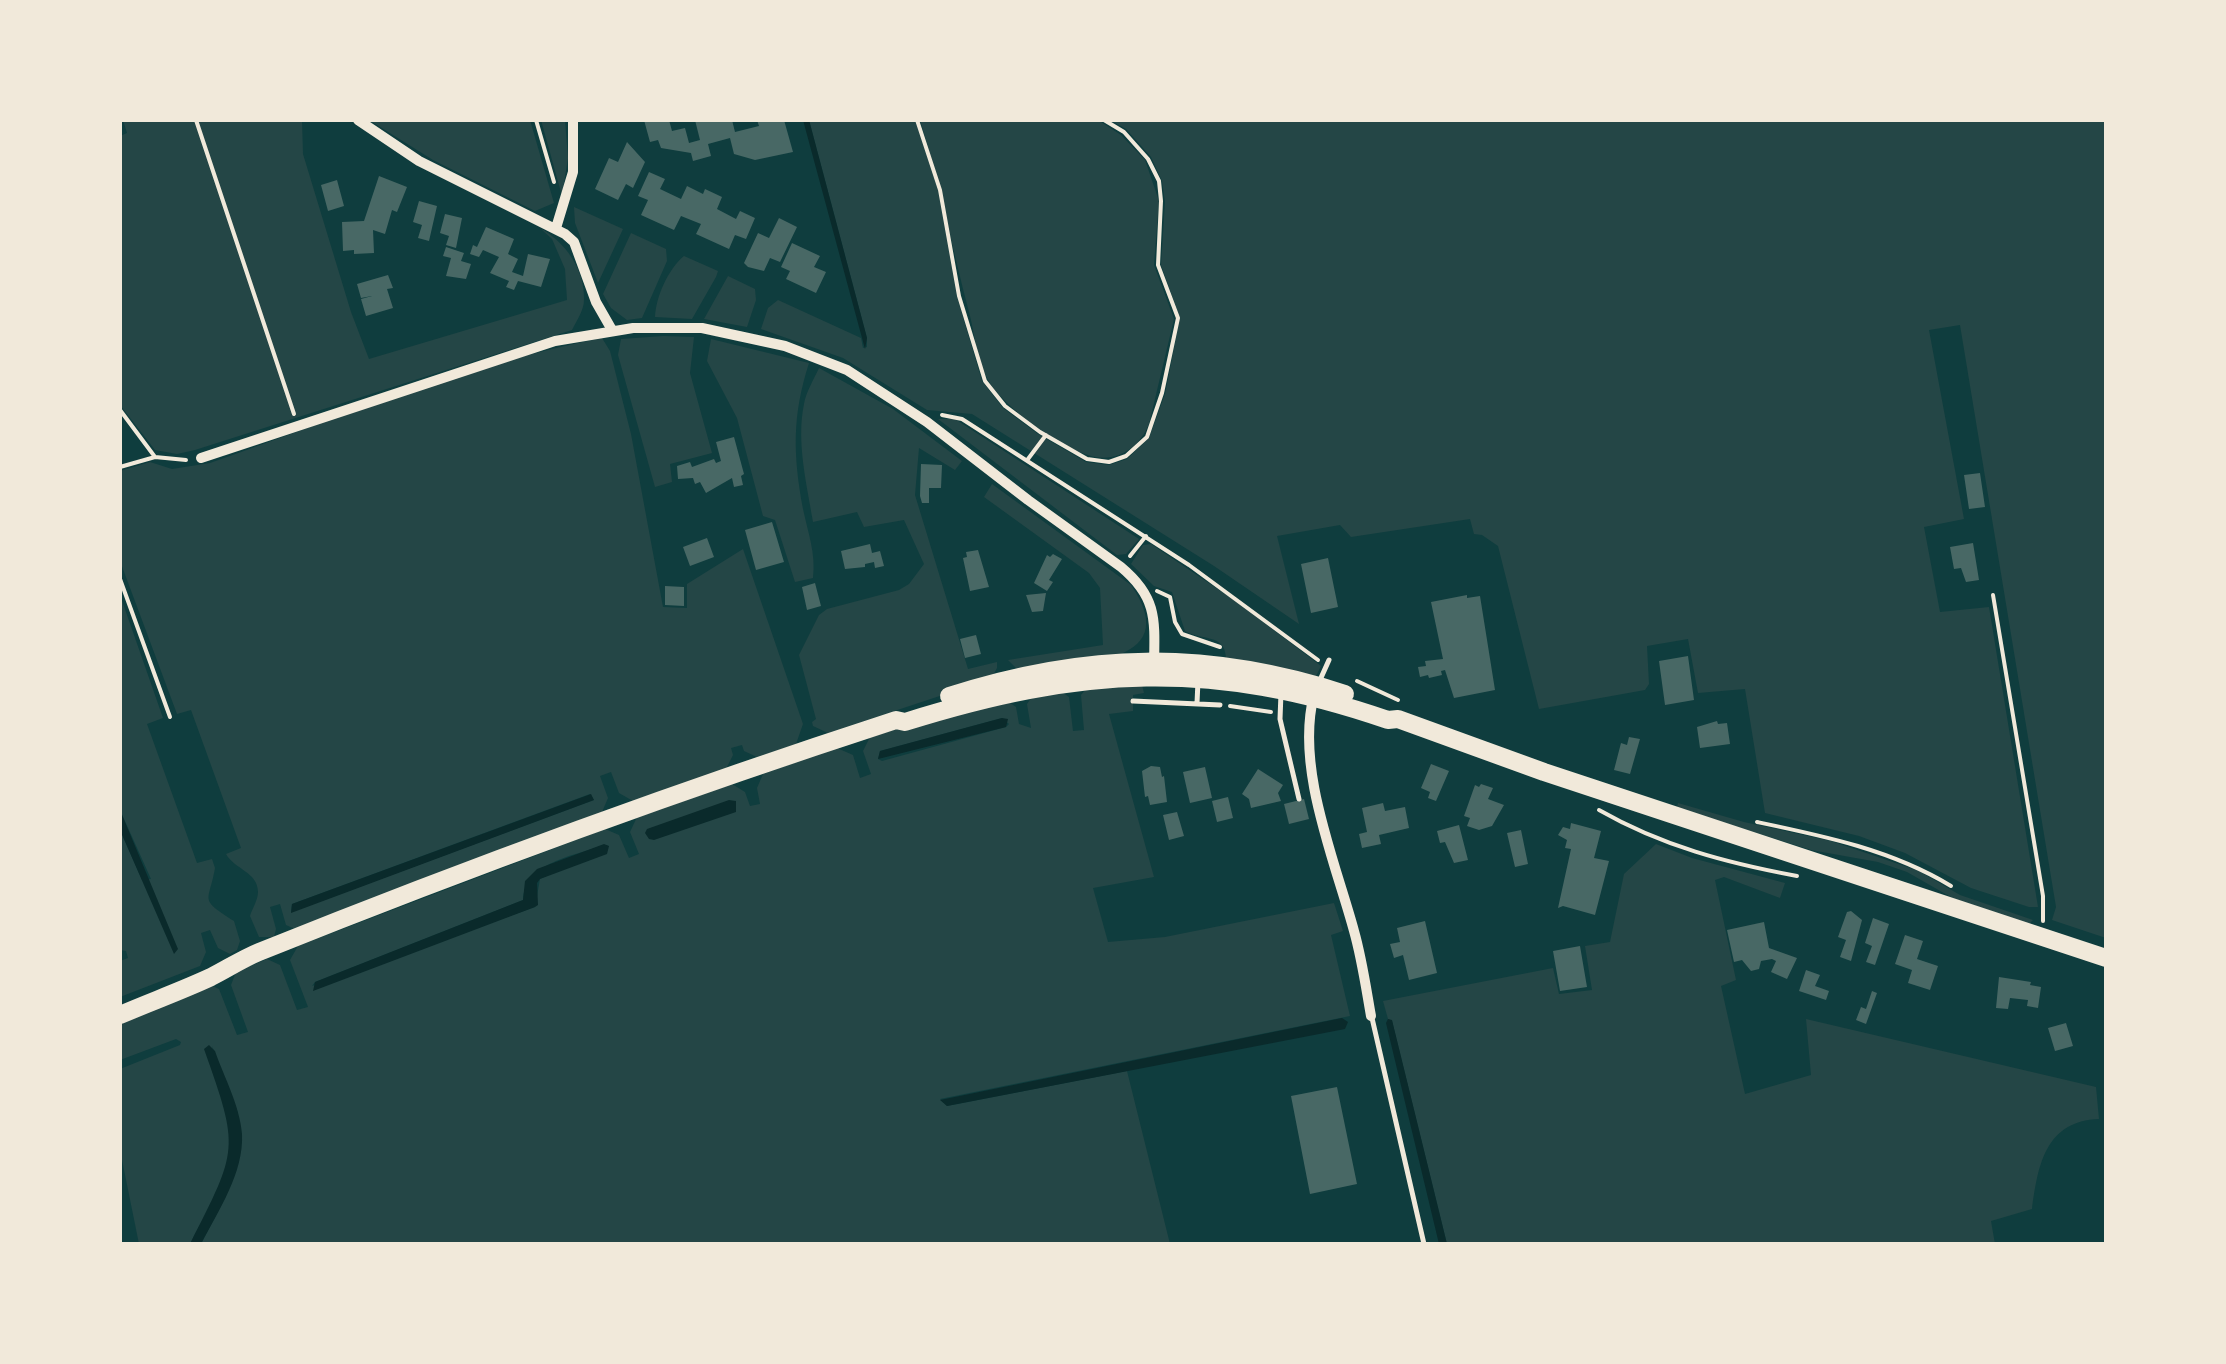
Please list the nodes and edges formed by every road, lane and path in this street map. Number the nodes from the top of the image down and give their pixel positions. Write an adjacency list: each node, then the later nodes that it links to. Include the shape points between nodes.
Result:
1 (196, 120): 12 (path)
2 (358, 120): 8 (street, via 452,178)
3 (536, 120): 7 (path)
4 (574, 120): 7 (street, via 573,172)
5 (918, 120): 13 (path, via 985,381 1005,406)
6 (1104, 120): 13 (path, via 1124,132 1159,181 1158,265 1178,318 1152,425 1126,456 1109,462 1088,458)
7 (563, 210): 8 (street)
8 (556, 228): 9 (street, via 574,242)
9 (612, 330): 11 (street, via 698,328 786,346 846,370); 12 (street, via 556,340)
10 (120, 410): 14 (path)
11 (927, 422): 16 (path, via 933,415 956,416); 26 (street, via 1140,584 1154,613)
12 (298, 425): 15 (street)
13 (1046, 435): 16 (path)
14 (156, 457): 15 (path); 17 (path)
15 (201, 458)
16 (1028, 460): 18 (path)
17 (120, 467)
18 (1146, 536): 19 (path); 24 (path)
19 (1126, 560)
20 (120, 578): 34 (path)
21 (1154, 592): 23 (path, via 1170,597 1182,634 1216,644)
22 (1993, 595): 42 (path, via 2043,896)
23 (1222, 654)
24 (1328, 663): 28 (lane); 32 (path)
25 (1199, 678): 26 (main road); 27 (main road); 30 (lane)
26 (1152, 682): 27 (main road, via 1222,664); 29 (lane); 30 (lane); 44 (main road, via 1104,678 1020,690 896,720 520,851)
27 (1283, 683): 28 (main road); 33 (lane)
28 (1316, 691): 32 (main road, via 1388,720); 47 (street, via 1308,732 1312,766)
29 (1134, 701)
30 (1197, 703): 31 (lane)
31 (1220, 705): 33 (path)
32 (1400, 710): 42 (main road, via 1544,772)
33 (1280, 713): 35 (lane)
34 (170, 716)
35 (1299, 799)
36 (1743, 819): 39 (path)
37 (1664, 831): 38 (path)
38 (1660, 841)
39 (1901, 860): 40 (path); 41 (path)
40 (1897, 872)
41 (1959, 892)
42 (2041, 938): 43 (main road)
43 (2106, 958)
44 (234, 963): 45 (main road); 46 (main road)
45 (120, 1002)
46 (120, 1015)
47 (1371, 1016): 48 (lane)
48 (1424, 1244)

